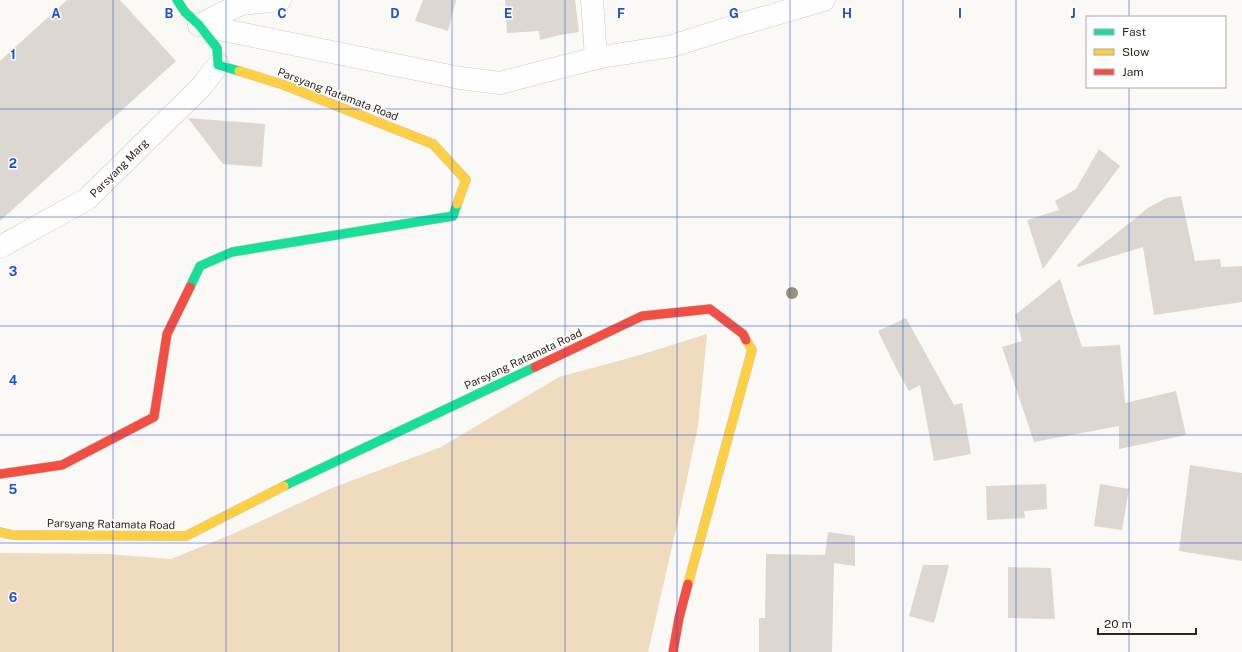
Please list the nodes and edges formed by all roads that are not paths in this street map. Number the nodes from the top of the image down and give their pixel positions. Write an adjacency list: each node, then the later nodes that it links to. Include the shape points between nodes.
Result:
1 (177, 0): 5 (street)
2 (280, 0): 5 (street, via 242,4)
3 (592, 0): 6 (street)
4 (824, 0): 6 (street, via 672,46)
5 (199, 25): 6 (street, via 460,78 500,83); 7 (street, via 217,48)
6 (596, 58)
7 (218, 65): 8 (street, Parsyang Marg, via 202,86 87,199); 9 (street, Parsyang Ratamata Road, via 284,85 433,144 466,180 453,216 232,252 200,266 167,334 154,417 62,465)
8 (0, 247)
9 (0, 474)
10 (0, 532): 11 (street, Parsyang Ratamata Road, via 12,535 186,536 256,499 642,316 710,309 743,334 752,350 679,618)
11 (673, 652)

